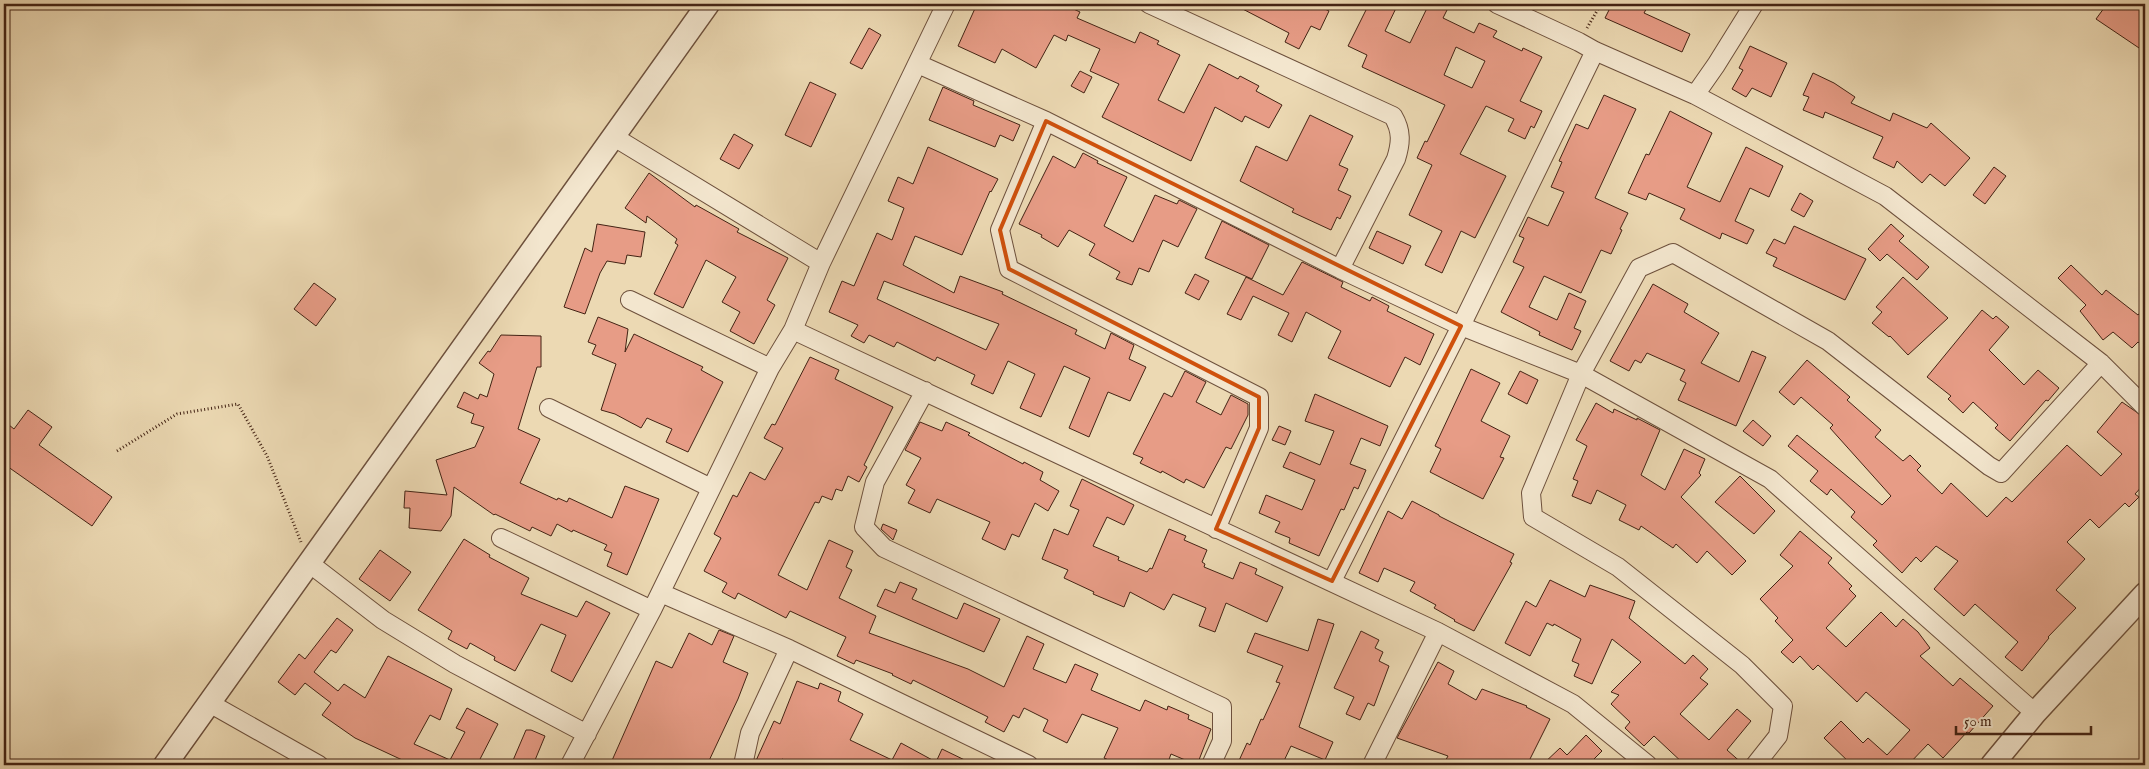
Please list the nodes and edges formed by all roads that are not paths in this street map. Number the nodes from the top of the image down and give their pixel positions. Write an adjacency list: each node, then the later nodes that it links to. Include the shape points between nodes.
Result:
1 (708, 4): 10 (street)
2 (946, 4): 7 (street)
3 (1149, 4): 12 (street, via 1393,116 1400,128 1396,159)
4 (1497, 4): 6 (street)
5 (1754, 4): 8 (street)
6 (1595, 51): 8 (street); 14 (street)
7 (918, 64): 9 (street); 11 (street)
8 (1695, 95): 16 (street, via 1885,196)
9 (1046, 121): 12 (street); 23 (street, via 1000,230 1009,269 1259,397 1259,428)
10 (614, 137): 11 (street); 25 (street)
11 (821, 263): 15 (street)
12 (1340, 269): 14 (street)
13 (630, 300): 17 (street)
14 (1461, 326): 18 (street); 26 (street)
15 (793, 330): 17 (street); 19 (street)
16 (2101, 362): 18 (street, via 2001,473 1828,341 1673,253 1639,268); 20 (street)
17 (770, 368): 22 (street)
18 (1581, 374): 33 (street, via 1770,480); 43 (street, via 1531,493 1533,517 1618,567 1742,665 1783,706 1778,736)
19 (925, 392): 23 (street); 40 (street, via 875,482 864,527 884,548 1222,707 1222,741)
20 (2145, 406)
21 (549, 408): 22 (street)
22 (711, 488): 27 (street)
23 (1216, 529): 26 (street)
24 (500, 538): 29 (street)
25 (309, 563): 32 (street); 34 (street, via 384,620 431,650)
26 (1332, 581): 30 (street)
27 (661, 592): 29 (street); 31 (street)
28 (2145, 594): 33 (street)
29 (652, 610): 34 (street)
30 (1438, 632): 41 (street); 42 (street, via 1573,704)
31 (789, 649): 38 (street, via 750,733); 39 (street)
32 (211, 704): 35 (street); 36 (street)
33 (2035, 713): 44 (street)
34 (587, 734): 37 (street)
35 (311, 763)
36 (165, 765)
37 (570, 765)
38 (743, 765)
39 (1029, 765)
40 (1211, 765)
41 (1372, 765)
42 (1648, 765)
43 (1755, 765)
44 (1992, 765)

